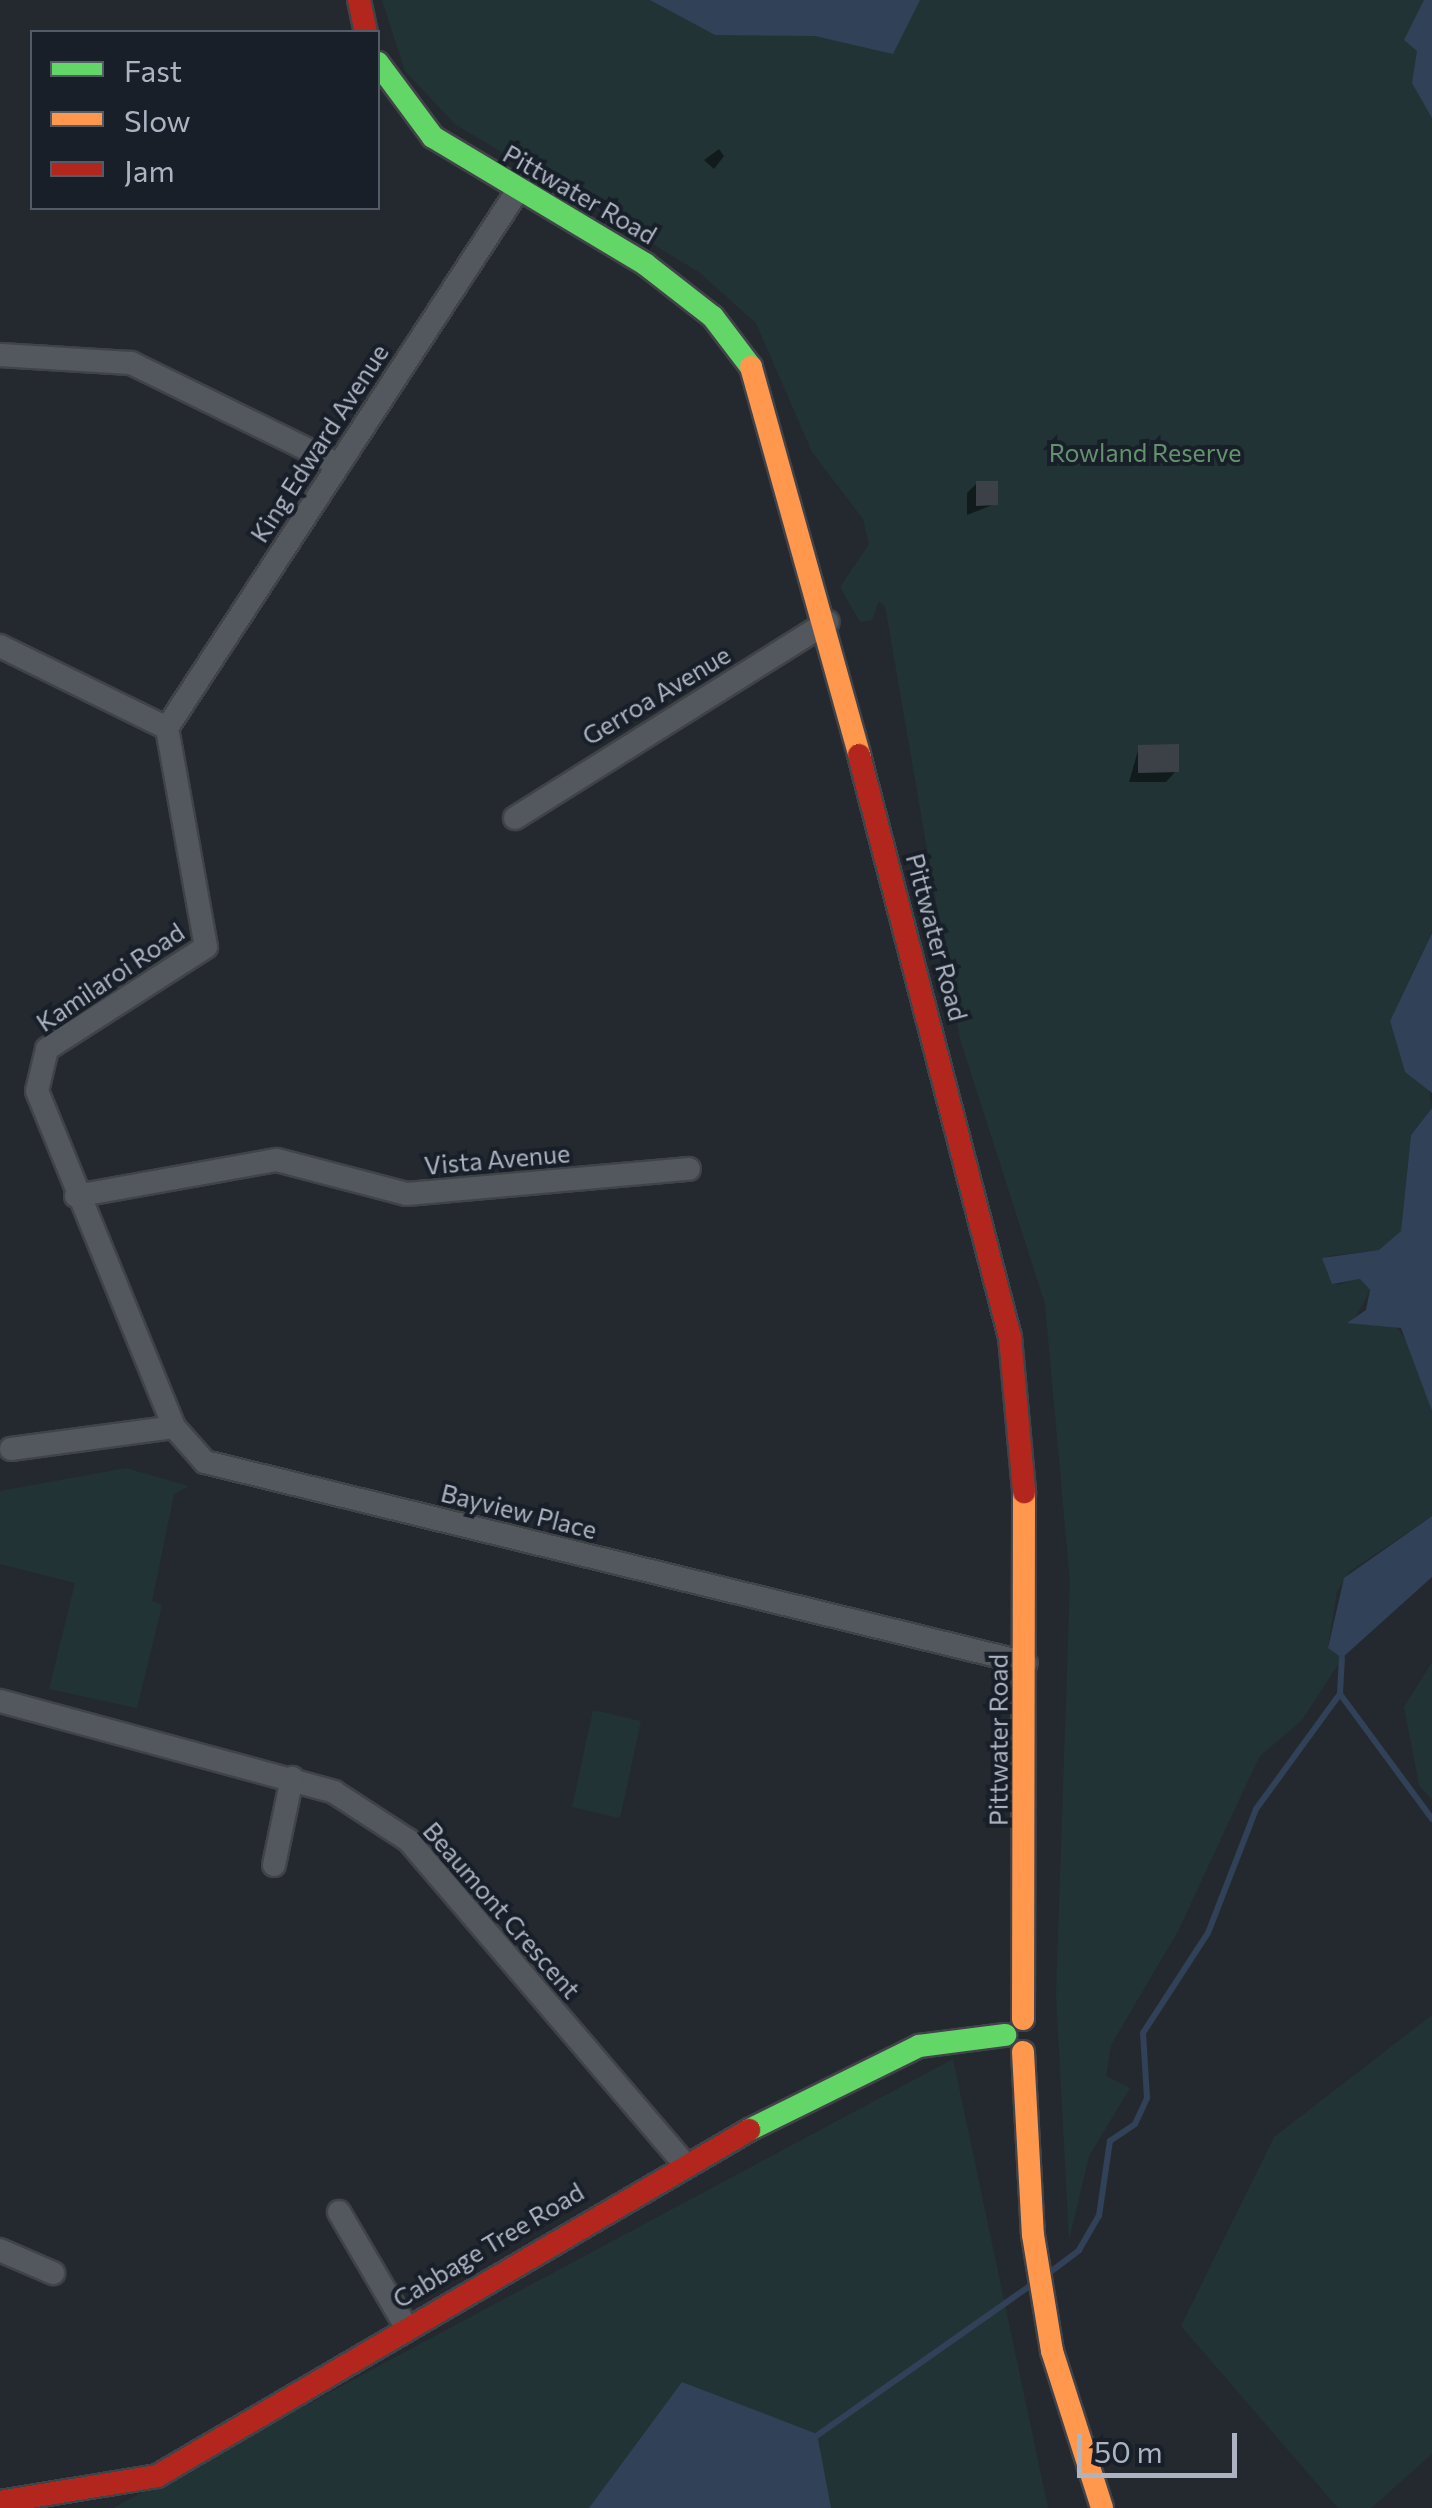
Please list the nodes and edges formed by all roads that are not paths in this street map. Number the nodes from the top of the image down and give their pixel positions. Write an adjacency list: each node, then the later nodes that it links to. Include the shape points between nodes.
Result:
1 (360, 0): 2 (main road)
2 (366, 30)
3 (380, 66): 4 (main road, Pittwater Road, via 434,137)
4 (518, 190): 6 (street, King Edward Avenue); 7 (main road, Pittwater Road, via 645,264 747,358)
5 (0, 355): 6 (street, via 130,363)
6 (337, 464): 9 (street, King Edward Avenue)
7 (828, 622): 10 (street, Gerroa Avenue); 15 (main road, Pittwater Road, via 1010,1338 1028,1532)
8 (0, 646): 9 (street)
9 (167, 728): 12 (street, Kamilaroi Road, via 206,947 48,1049 37,1091)
10 (516, 818)
11 (689, 1168): 12 (street, Vista Avenue, via 408,1194 277,1160)
12 (76, 1196): 13 (street, Kamilaroi Road)
13 (174, 1427): 14 (street); 15 (street, Bayview Place, via 205,1462)
14 (11, 1449)
15 (1026, 1664): 19 (main road, Pittwater Road)
16 (0, 1701): 17 (street, Beaumont Crescent)
17 (292, 1778): 18 (street); 22 (street, Beaumont Crescent, via 334,1792 408,1840)
18 (274, 1865)
19 (1024, 2019): 20 (main road); 21 (main road, Pittwater Road, via 1038,2038)
20 (1005, 2035): 21 (main road); 22 (main road, Cabbage Tree Road, via 918,2046)
21 (1023, 2052): 28 (main road, via 1033,2235 1052,2351)
22 (683, 2162): 26 (main road, Cabbage Tree Road)
23 (338, 2212): 26 (street)
24 (0, 2250): 25 (street)
25 (53, 2273)
26 (406, 2326): 27 (main road, Cabbage Tree Road, via 158,2476)
27 (0, 2502)
28 (1102, 2508)

